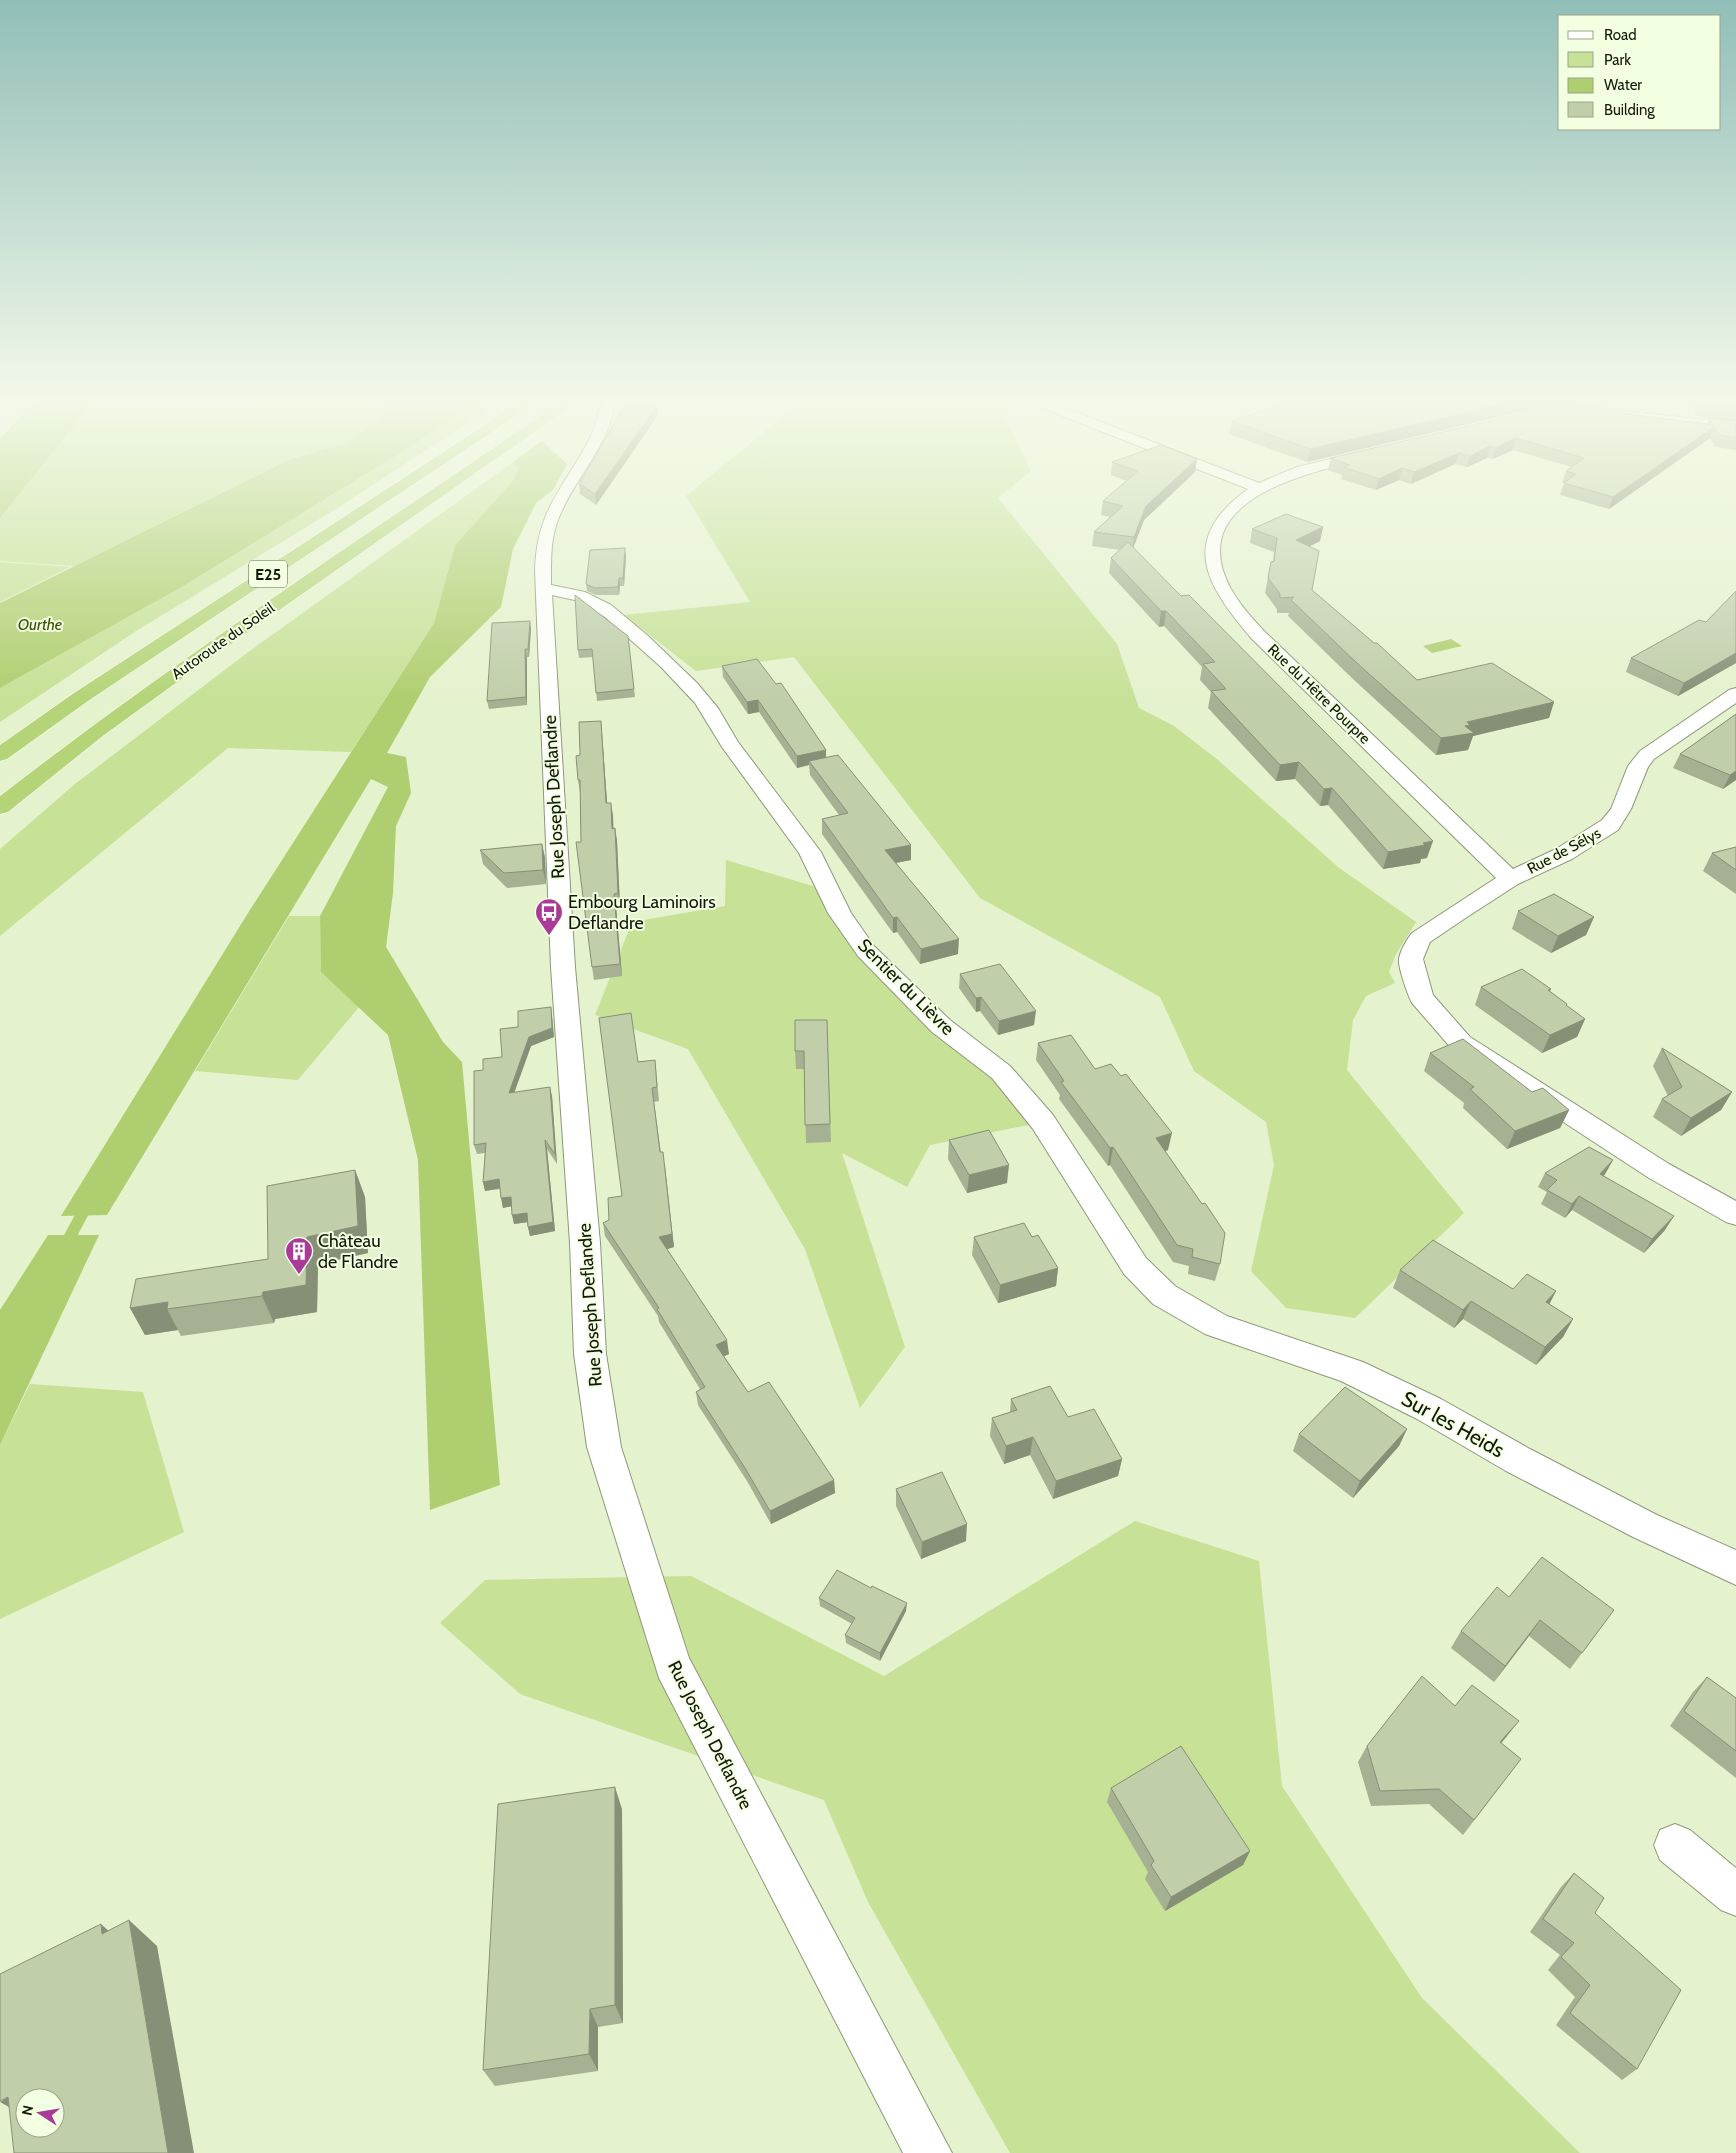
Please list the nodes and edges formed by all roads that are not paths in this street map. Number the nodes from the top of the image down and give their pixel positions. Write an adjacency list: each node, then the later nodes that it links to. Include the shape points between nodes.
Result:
1 (383, 498): 7 (highway, Autoroute du Soleil / E25, via 80,697)
2 (431, 498): 8 (highway, Autoroute du Soleil / E25, via 198,658)
3 (562, 498): 5 (street, Rue Joseph Deflandre, via 551,519 543,549)
4 (1244, 498): 9 (street, Rue du Hêtre Pourpre, via 1222,519 1212,539 1218,583 1229,602 1258,635)
5 (543, 589): 11 (street, Sentier du Lièvre, via 589,599 610,611 694,688 729,743 810,852 840,913 866,951 941,1026 1001,1072 1043,1122 1135,1266); 15 (street, Rue Joseph Deflandre, via 562,957 585,1233 590,1354 604,1447 672,1665)
6 (1736, 694): 9 (street, Rue de Sélys, via 1647,755 1638,766 1621,809 1610,825 1564,854)
7 (0, 754)
8 (0, 807)
9 (1510, 879): 10 (street, via 1420,938 1411,959 1421,997 1461,1043 1659,1171)
10 (1736, 1214)
11 (1164, 1295): 12 (street, Sur les Heids, via 1216,1324 1352,1371 1429,1409 1518,1460)
12 (1736, 1568)
13 (1675, 1845): 14 (street)
14 (1736, 1895)
15 (928, 2153)

